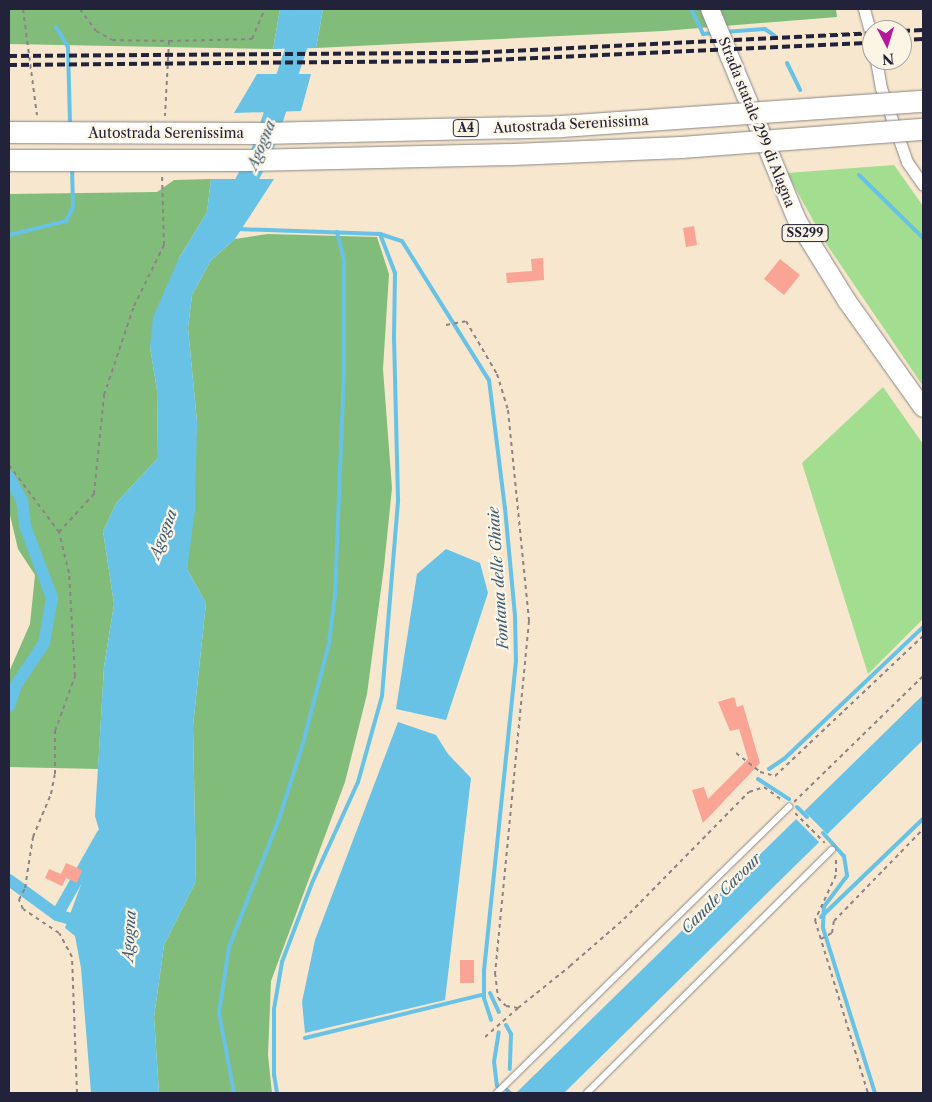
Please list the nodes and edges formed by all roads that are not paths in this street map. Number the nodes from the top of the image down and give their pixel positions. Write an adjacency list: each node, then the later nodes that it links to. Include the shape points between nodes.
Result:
1 (710, 9): 8 (main road, Strada statale 299 di Alagna / SS299, via 798,222 847,301)
2 (878, 70): 7 (street, via 907,162)
3 (923, 101): 5 (highway, Autostrada Serenissima / A4, bridge, via 561,126 261,133)
4 (923, 129): 6 (highway, Autostrada Serenissima / A4, bridge, via 682,147 513,154 249,160)
5 (9, 132)
6 (9, 160)
7 (923, 185)
8 (923, 408)
9 (791, 809): 11 (lane)
10 (830, 848): 12 (lane)
11 (496, 1093)
12 (587, 1093)

